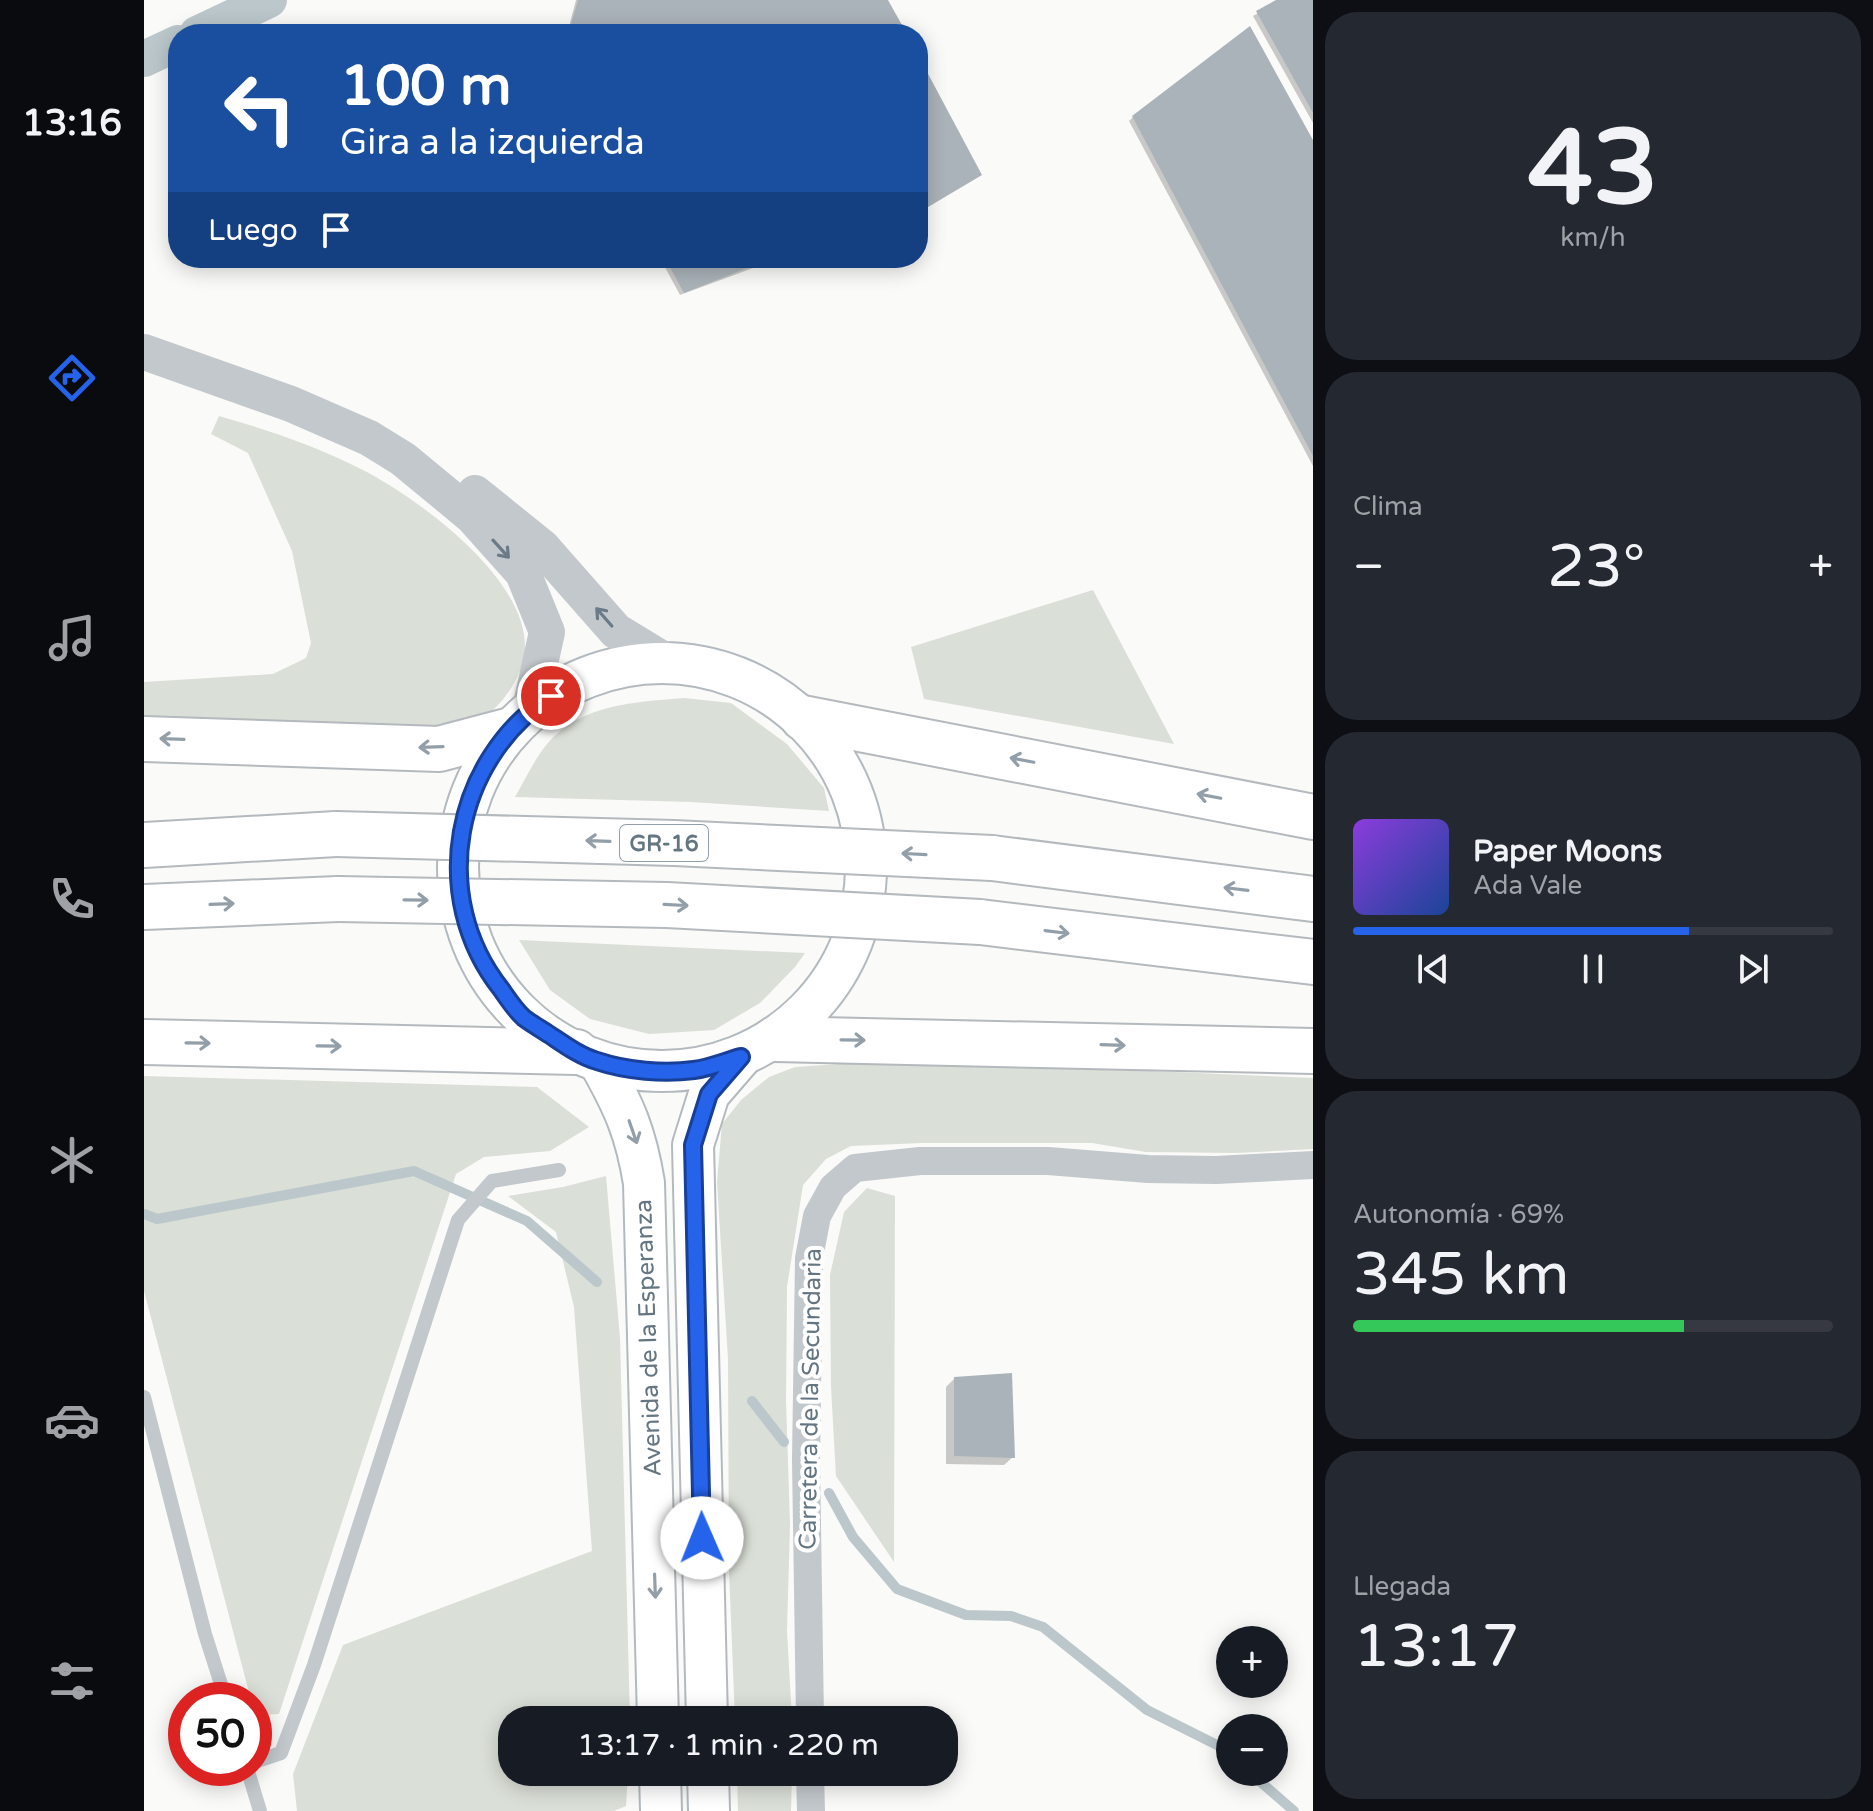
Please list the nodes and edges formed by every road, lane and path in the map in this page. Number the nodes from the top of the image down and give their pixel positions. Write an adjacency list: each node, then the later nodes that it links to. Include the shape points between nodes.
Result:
1 (144, 352): 2 (street, via 291,404)
2 (403, 459): 3 (street, one-way to 2, via 616,631 542,547 455,477); 5 (street, one-way to 5, via 472,516 523,573 547,632)
3 (667, 662): 4 (main road, Avenida de la Esperanza, via 717,669 763,688); 5 (main road, Avenida de la Esperanza, via 618,666 571,683)
4 (803, 718): 7 (highway, one-way to 4); 13 (main road, Avenida de la Esperanza, via 841,767 863,824 867,886 853,946 821,998)
5 (519, 720): 6 (highway, one-way to 6, via 439,749); 15 (main road, via 474,784 458,845 461,909 484,968 523,1017)
6 (144, 739)
7 (1313, 817)
8 (144, 845): 9 (highway, GR-16, one-way to 8, bridge, via 992,858 674,843 336,834)
9 (1313, 899)
10 (144, 907): 11 (highway, one-way to 11, bridge, via 338,899 667,905 980,922)
11 (1313, 962)
12 (144, 1042): 15 (highway, one-way to 15)
13 (758, 1048): 14 (highway, one-way to 14); 15 (main road, via 695,1070 647,1071); 21 (main road, Avenida de la Esperanza, via 709,1094 693,1145)
14 (1313, 1051)
15 (587, 1057): 20 (main road, Avenida de la Esperanza, one-way to 20, via 625,1108 644,1183)
16 (1313, 1165): 22 (street, Carretera de la Secundaria, via 1216,1170 920,1161 855,1168 833,1187 817,1216 809,1258)
17 (559, 1170): 23 (lane, via 492,1181 458,1220 314,1665 281,1753)
18 (144, 1397): 19 (lane)
19 (220, 1682)
20 (658, 1706)
21 (707, 1706)
22 (810, 1706)
23 (272, 1756)
24 (252, 1786): 28 (lane)
25 (660, 1786): 29 (main road)
26 (708, 1786): 30 (main road)
27 (810, 1786): 31 (street)
28 (260, 1811)
29 (661, 1811)
30 (709, 1811)
31 (811, 1811)

